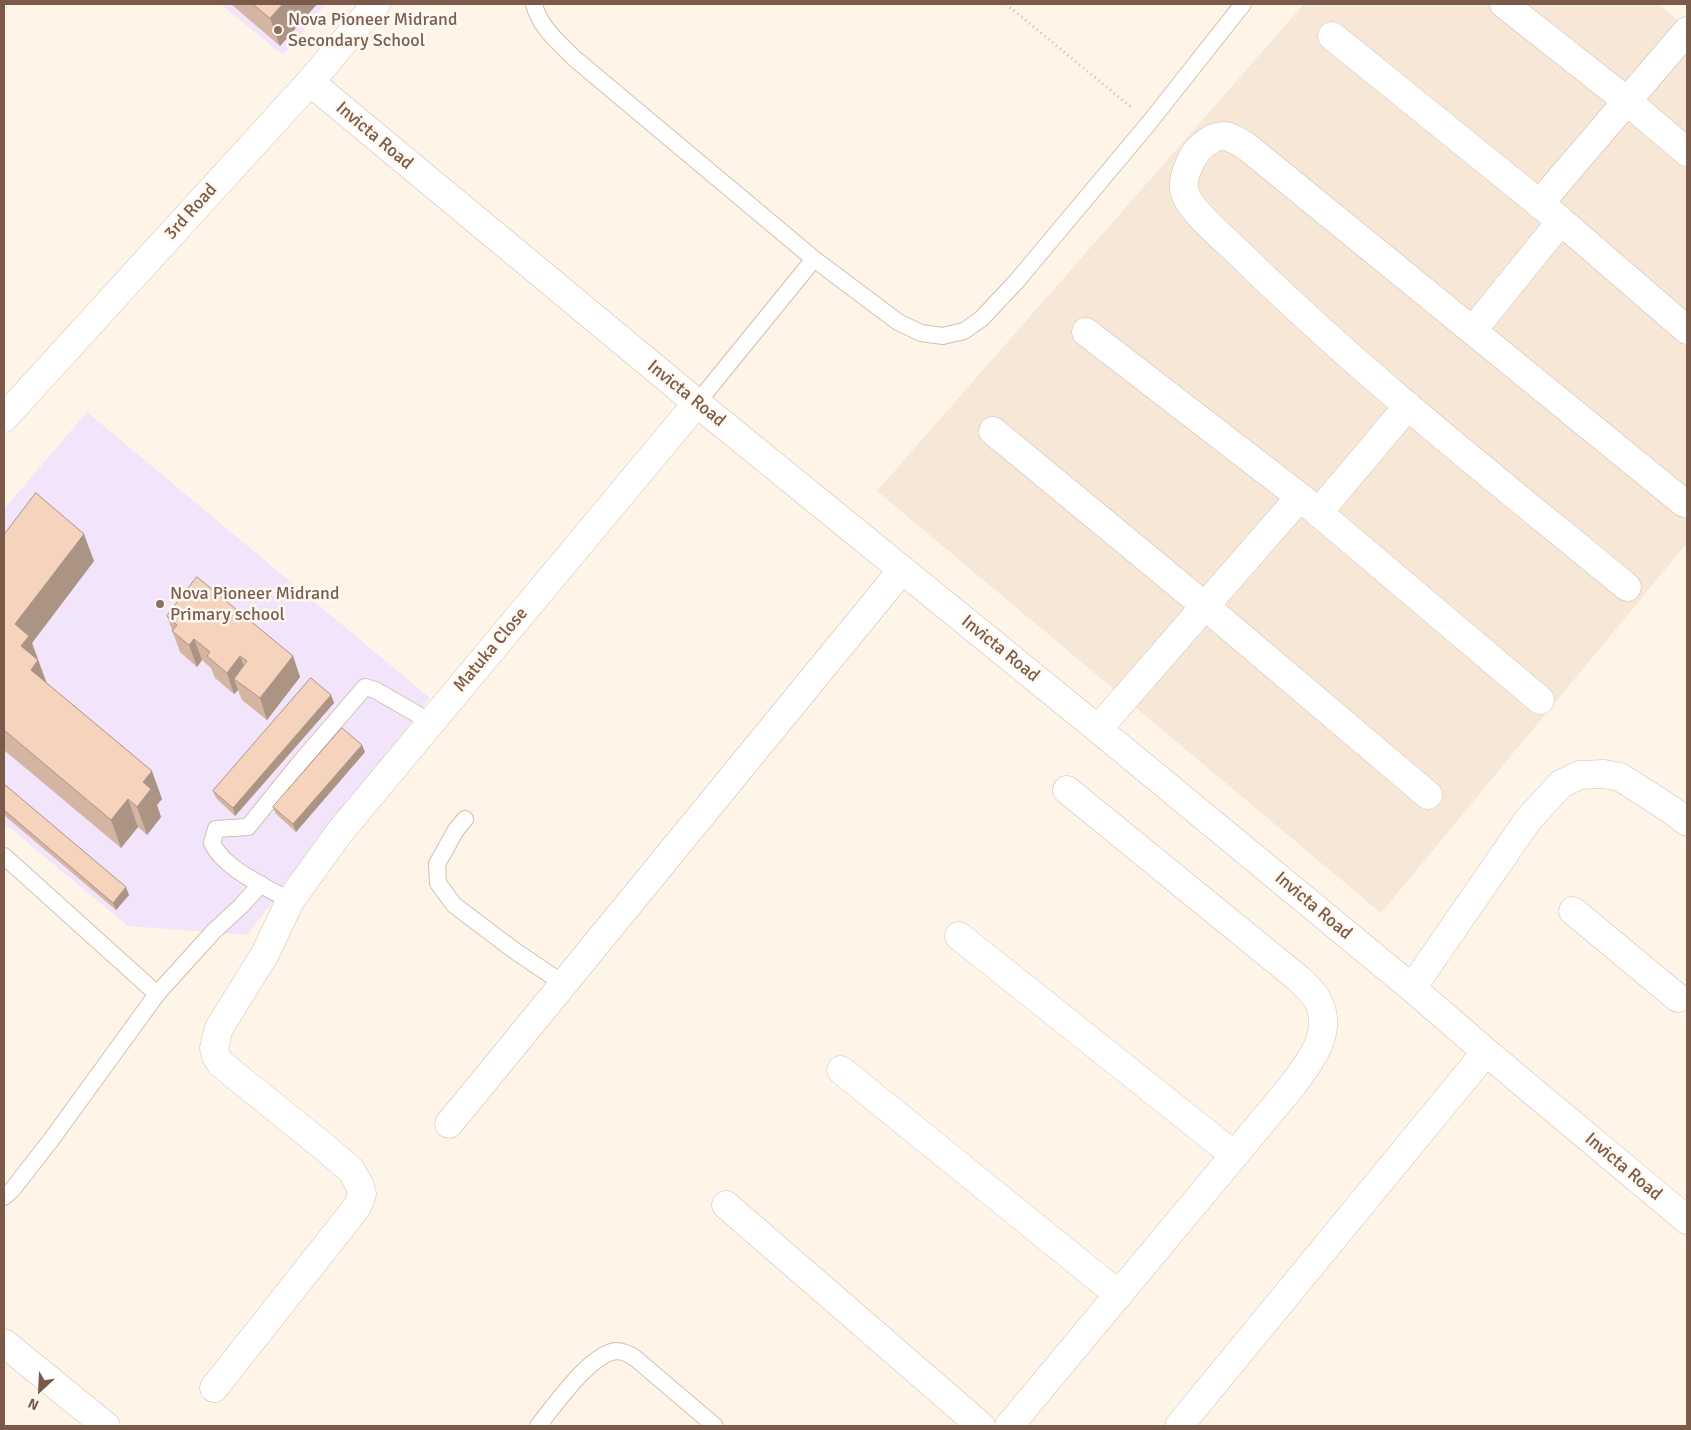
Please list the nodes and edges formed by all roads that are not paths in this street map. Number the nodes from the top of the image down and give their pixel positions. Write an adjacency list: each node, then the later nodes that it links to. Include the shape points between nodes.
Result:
1 (376, 4): 7 (street, 3rd Road)
2 (534, 4): 12 (lane, via 536,15 574,58)
3 (1243, 4): 12 (lane, via 1016,282 981,319 964,331 943,336 920,333 898,322)
4 (1504, 4): 8 (street)
5 (1687, 31): 8 (street)
6 (1332, 36): 10 (street)
7 (310, 82): 16 (street, Invicta Road); 18 (street, 3rd Road)
8 (1627, 101): 9 (street); 10 (street)
9 (1687, 152)
10 (1540, 204): 11 (street)
11 (1561, 221): 13 (street); 14 (street)
12 (814, 259): 16 (lane)
13 (1473, 330): 17 (street, via 1246,146 1222,135 1213,137 1200,148 1185,177 1184,190 1194,209 1277,291); 20 (street)
14 (1687, 330)
15 (1086, 332): 21 (street)
16 (696, 403): 22 (street, Invicta Road); 26 (street, Matuka Close)
17 (1408, 406): 21 (street); 23 (street)
18 (4, 418)
19 (993, 431): 24 (street)
20 (1684, 503)
21 (1309, 505): 24 (street); 25 (street)
22 (902, 570): 27 (street, Invicta Road); 37 (street)
23 (1627, 587)
24 (1206, 607): 27 (street); 29 (street)
25 (1540, 700)
26 (431, 722): 33 (lane, via 365,687 248,827 216,830 212,843 216,852 228,864); 34 (street, Matuka Close, via 339,833)
27 (1098, 729): 38 (street, Invicta Road)
28 (1067, 790): 44 (street, via 1299,979 1319,1004 1323,1025 1314,1057)
29 (1428, 795)
30 (465, 819): 37 (lane, via 437,864 438,883 454,905)
31 (1687, 822): 38 (street, via 1620,777 1604,774 1579,776 1561,784 1528,820)
32 (4, 856): 39 (lane)
33 (261, 884): 34 (lane); 39 (lane, via 214,930)
34 (290, 901): 50 (street, Matuka Close, via 265,954 219,1028 214,1048 221,1064 350,1170 362,1194 346,1222)
35 (1573, 911): 40 (street)
36 (959, 936): 44 (street)
37 (564, 984): 43 (street)
38 (1412, 988): 41 (street, Invicta Road)
39 (157, 994): 45 (lane, via 51,1140)
40 (1684, 996)
41 (1486, 1052): 47 (street, Invicta Road); 56 (street)
42 (841, 1070): 48 (street)
43 (449, 1124)
44 (1234, 1155): 48 (street)
45 (4, 1197)
46 (726, 1206): 54 (street)
47 (1687, 1220)
48 (1118, 1295): 55 (street)
49 (4, 1342): 51 (street)
50 (214, 1388)
51 (106, 1426)
52 (538, 1426): 53 (lane, via 594,1361 616,1351 634,1358)
53 (715, 1426)
54 (981, 1426)
55 (1009, 1426)
56 (1178, 1426)

